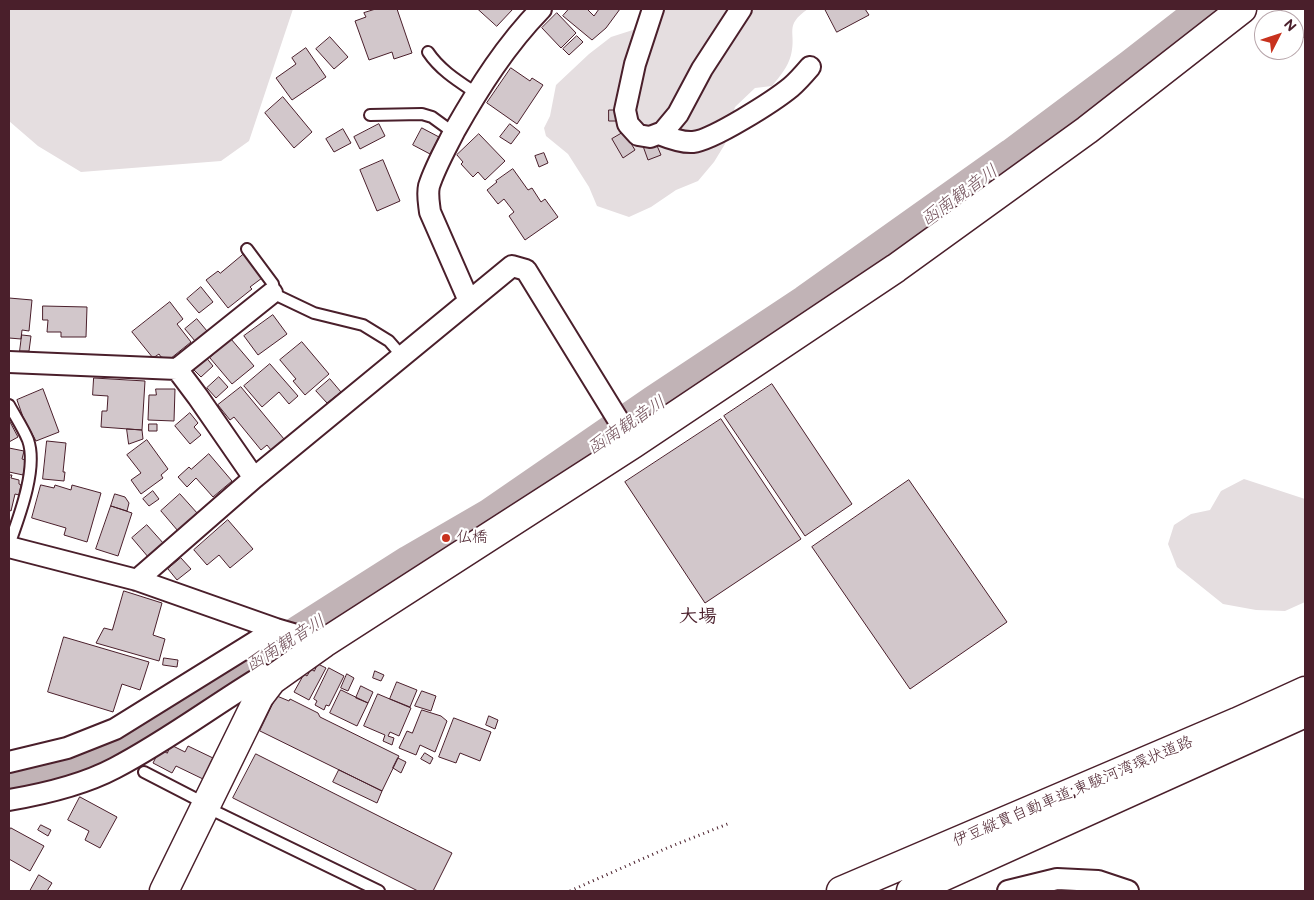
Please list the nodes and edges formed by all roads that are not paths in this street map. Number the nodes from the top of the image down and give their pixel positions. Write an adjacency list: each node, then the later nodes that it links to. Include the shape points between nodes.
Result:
1 (541, 9): 9 (street, via 508,47)
2 (653, 9): 12 (street, via 626,110 628,124 638,135 650,138)
3 (741, 9): 12 (street, via 702,69 678,114)
4 (1242, 9): 20 (main road, via 1087,130 957,225)
5 (1292, 9): 6 (street)
6 (1305, 26)
7 (428, 52): 9 (lane, via 435,63)
8 (810, 67): 12 (street, via 790,87 703,140 691,142)
9 (476, 93): 11 (street)
10 (370, 114): 11 (lane, via 422,114 432,117)
11 (454, 133): 15 (street, via 430,186 428,198 430,212)
12 (659, 134)
13 (247, 249): 14 (lane, via 269,277 274,289)
14 (272, 293): 16 (lane, via 314,313 363,324 389,341); 18 (street)
15 (469, 301): 16 (street); 20 (street, via 512,266 526,270)
16 (402, 356): 21 (street)
17 (9, 362): 18 (street)
18 (176, 369): 21 (street)
19 (9, 406): 22 (lane, via 28,440 31,454 30,480)
20 (633, 444): 25 (main road)
21 (254, 478): 23 (street)
22 (9, 546): 23 (street)
23 (137, 580): 24 (street)
24 (276, 629): 25 (street); 29 (street, via 115,729 67,748)
25 (324, 643): 26 (main road)
26 (272, 680): 31 (street, via 264,674 114,769 73,785); 32 (main road, via 259,697)
27 (1305, 691): 33 (main road, 伊豆縦貫自動車道;東駿河湾環状道路)
28 (1305, 714): 36 (main road, 伊豆縦貫自動車道;東駿河湾環状道路)
29 (9, 762)
30 (144, 772): 32 (lane)
31 (9, 800)
32 (206, 806): 34 (main road); 35 (lane)
33 (844, 890)
34 (164, 891)
35 (379, 891)
36 (911, 891)
37 (1008, 891): 38 (street, via 1057,879 1098,881)
38 (1128, 891)

